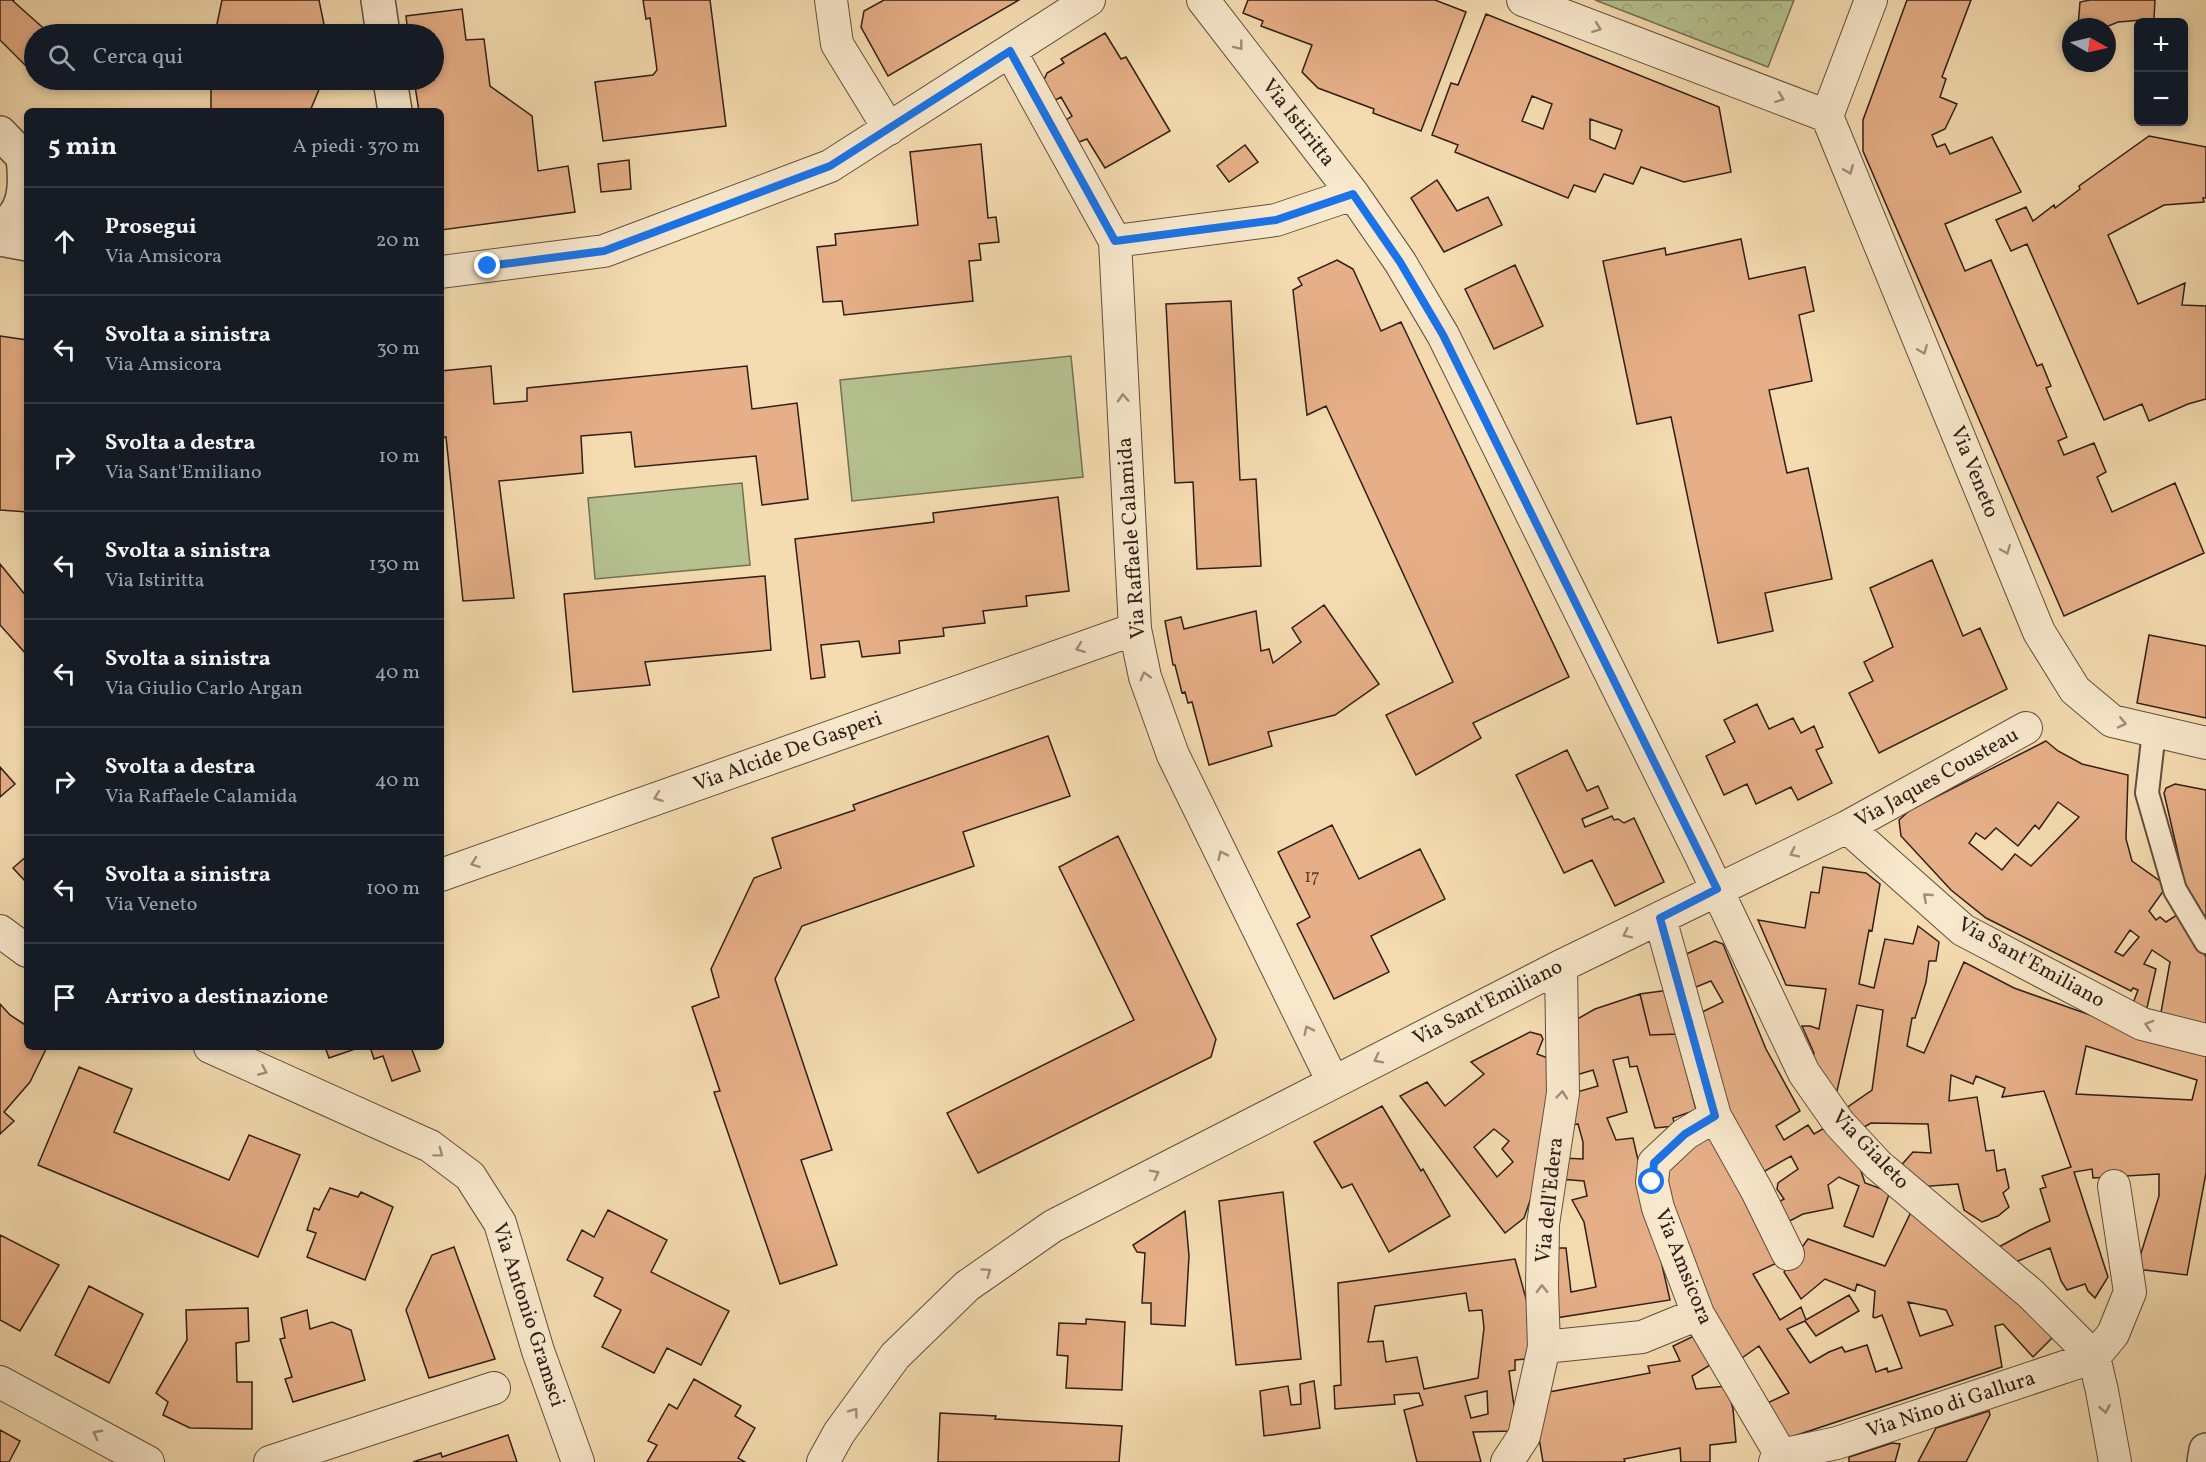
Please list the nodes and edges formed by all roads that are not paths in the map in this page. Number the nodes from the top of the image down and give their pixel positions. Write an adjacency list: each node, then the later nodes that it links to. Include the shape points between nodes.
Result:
1 (378, 0): 7 (street)
2 (831, 0): 12 (street, via 837,44)
3 (1089, 0): 8 (street)
4 (1203, 0): 16 (street, Via Istiritta, one-way to 16)
5 (1523, 0): 11 (street, one-way to 11)
6 (1871, 0): 11 (street)
7 (382, 24)
8 (1010, 51): 12 (street); 19 (street, Via Raffaele Calamida)
9 (392, 90): 10 (street)
10 (395, 108)
11 (1827, 116): 24 (street, Via Veneto, one-way to 24, via 2039,632 2075,690 2112,721)
12 (889, 129): 21 (street, via 830,166 604,251)
13 (0, 134): 14 (street)
14 (24, 158)
15 (24, 193): 17 (street, via 8,224)
16 (1353, 194): 19 (street, via 1276,220); 28 (street, Via Istiritta, via 1400,262 1443,335)
17 (0, 228)
18 (0, 239): 20 (street)
19 (1115, 241): 22 (street, Via Raffaele Calamida, one-way to 19)
20 (24, 243)
21 (444, 272)
22 (1135, 629): 27 (street, Via Alcide De Gasperi, one-way to 27); 36 (street, Via Raffaele Calamida, one-way to 22, via 1173,755 1145,677)
23 (2026, 728): 26 (street, Via Jaques Cousteau)
24 (2154, 731): 25 (street, Via Veneto); 31 (street, via 2147,793 2175,890)
25 (2206, 742)
26 (1847, 827): 28 (street, Via Sant'Emiliano, one-way to 28); 34 (street, Via Sant'Emiliano, one-way to 26, via 2142,1024 1963,930)
27 (444, 874)
28 (1717, 889): 29 (street, Via Sant'Emiliano); 42 (street, Via Gialeto, via 1804,1072 1839,1123 1878,1165 2031,1294)
29 (1660, 918): 33 (street, Via Sant'Emiliano, one-way to 33); 37 (street)
30 (0, 931): 32 (street)
31 (2206, 942)
32 (24, 949)
33 (1561, 966): 36 (street, Via Sant'Emiliano, one-way to 36); 41 (street, Via dell'Edera, one-way to 33, via 1543,1224 1563,1093)
34 (2206, 1040)
35 (217, 1050): 50 (street, Via Antonio Gramsci, one-way to 50, via 430,1146 470,1176 500,1223 538,1351)
36 (1334, 1082): 51 (street, Via Sant'Emiliano, one-way to 36, via 894,1356 967,1286 1053,1226)
37 (1715, 1116): 39 (street); 40 (street, Via Amsicora, via 1685,1134 1654,1163 1652,1182)
38 (2114, 1186): 42 (street, via 2130,1292 2113,1334)
39 (1788, 1254)
40 (1698, 1314): 41 (street, via 1642,1337); 47 (street, Via Amsicora)
41 (1544, 1347): 52 (street, Via dell'Edera, via 1524,1436)
42 (2094, 1357): 46 (street, Via Nino di Gallura); 53 (street, one-way to 53)
43 (0, 1382): 48 (street, one-way to 43)
44 (494, 1388): 49 (street)
45 (2206, 1450): 54 (street)
46 (1836, 1452): 47 (street, Via Nino di Gallura)
47 (1778, 1459)
48 (148, 1462)
49 (270, 1462)
50 (578, 1462)
51 (823, 1462)
52 (1507, 1462)
53 (2115, 1462)
54 (2204, 1462)

